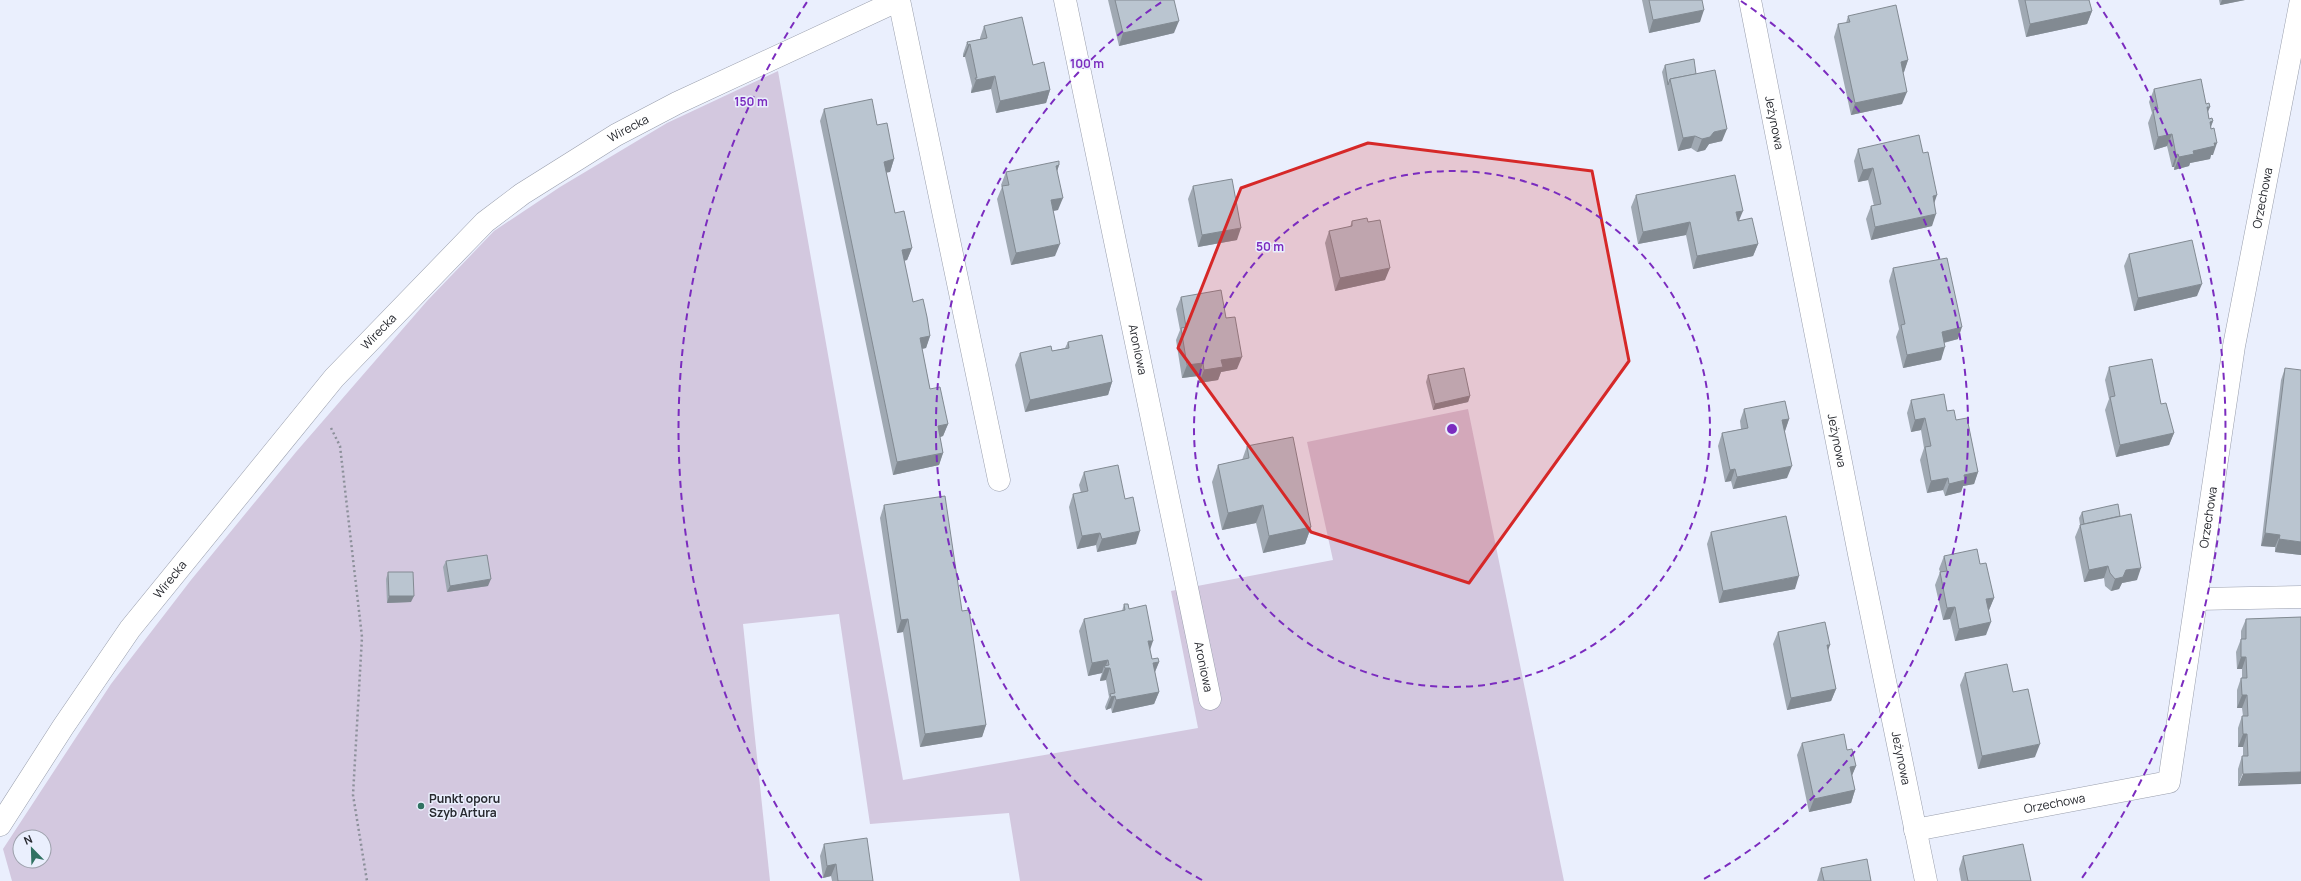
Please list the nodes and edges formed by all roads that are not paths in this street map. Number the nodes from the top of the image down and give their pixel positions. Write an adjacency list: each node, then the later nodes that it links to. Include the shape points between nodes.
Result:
1 (899, 0): 5 (street); 9 (street, Wirecka, via 678,103 616,135 522,194 485,222 334,378 130,629)
2 (1065, 0): 8 (street, Aroniowa)
3 (1750, 0): 10 (street, Jeżynowa)
4 (2301, 0): 7 (street, Orzechowa, via 2234,346)
5 (999, 480)
6 (2301, 597): 7 (street)
7 (2198, 599): 10 (street, Orzechowa, via 2169,782)
8 (1210, 699)
9 (0, 825)
10 (1915, 830): 11 (street, Jeżynowa)
11 (1926, 881)

